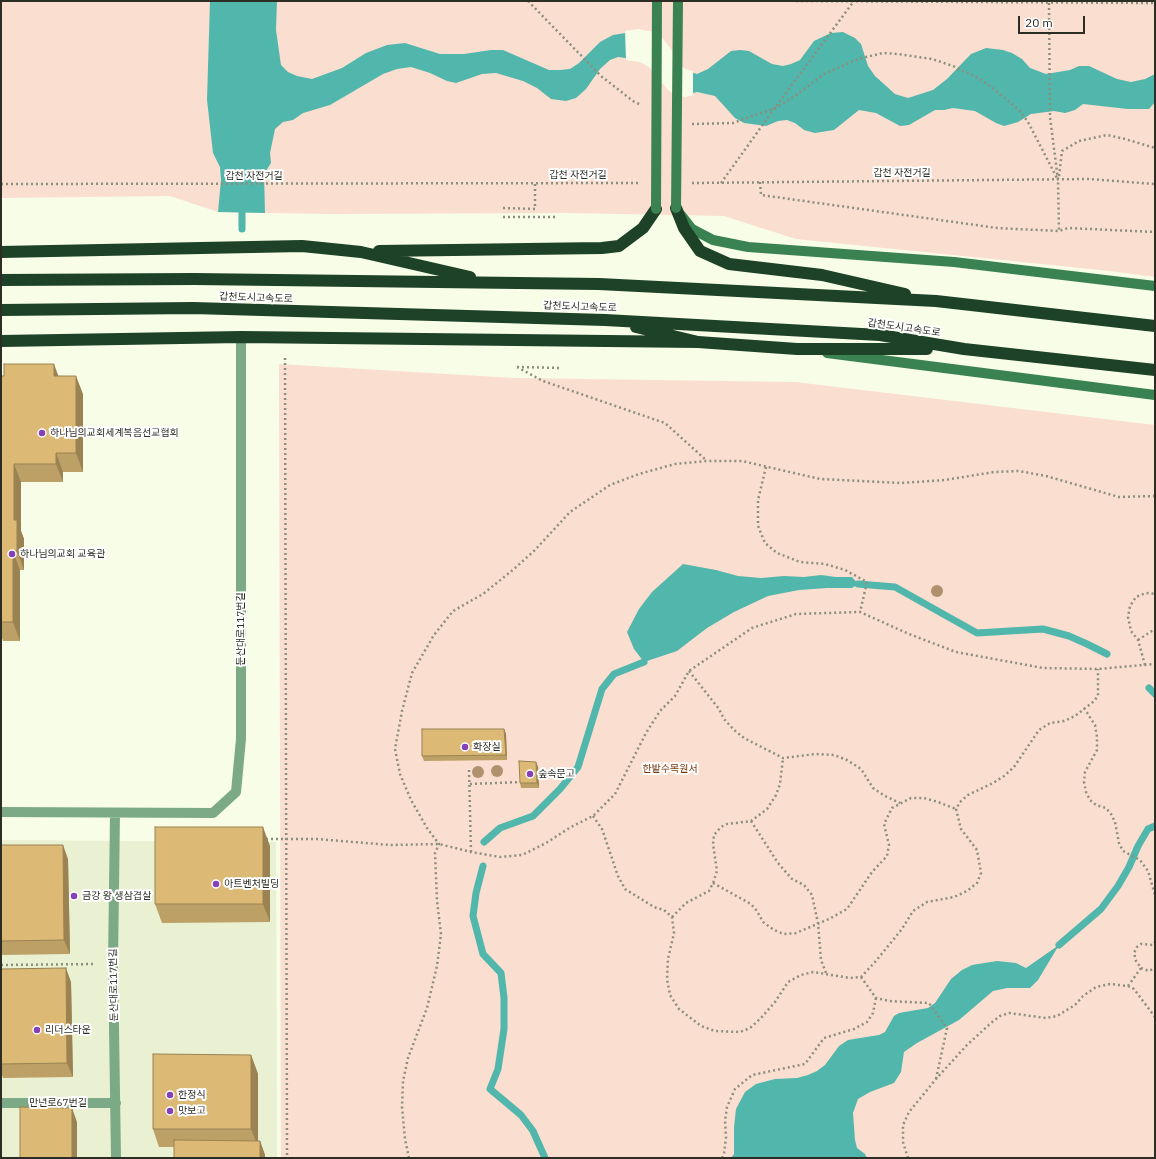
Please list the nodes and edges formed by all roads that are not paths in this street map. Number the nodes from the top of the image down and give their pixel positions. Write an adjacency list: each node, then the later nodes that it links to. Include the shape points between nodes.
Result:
1 (657, 1): 4 (street, bridge)
2 (678, 1): 3 (street, bridge)
3 (676, 208): 9 (street, via 697,232 713,240 748,247 954,262); 10 (highway, via 684,228 700,251 729,264 822,275)
4 (656, 209): 6 (highway, via 643,228 619,246)
5 (1, 252): 6 (highway, via 302,246)
6 (361, 252): 8 (highway)
7 (1, 280): 8 (highway, 갑천도시고속도로)
8 (493, 282): 10 (highway, 갑천도시고속도로, via 599,284)
9 (1155, 286)
10 (936, 301): 13 (highway, 갑천도시고속도로)
11 (1, 310): 12 (highway, 갑천도시고속도로, via 193,308)
12 (605, 320): 16 (highway); 18 (highway, 갑천도시고속도로, via 880,336)
13 (1155, 326)
14 (241, 337): 15 (highway); 16 (highway); 22 (street, 둔산대로117번길, via 241,739 236,792 213,813)
15 (1, 341)
16 (698, 342): 17 (highway)
17 (797, 349): 18 (highway); 20 (street)
18 (964, 349): 19 (highway, 갑천도시고속도로)
19 (1155, 370)
20 (1155, 395)
21 (1, 812): 22 (street, 둔산대로117번길)
22 (115, 813): 24 (street, 둔산대로117번길, via 113,963)
23 (1, 1103): 24 (street, 만년로67번길)
24 (116, 1103): 25 (street, 둔산대로117번길)
25 (116, 1158)

